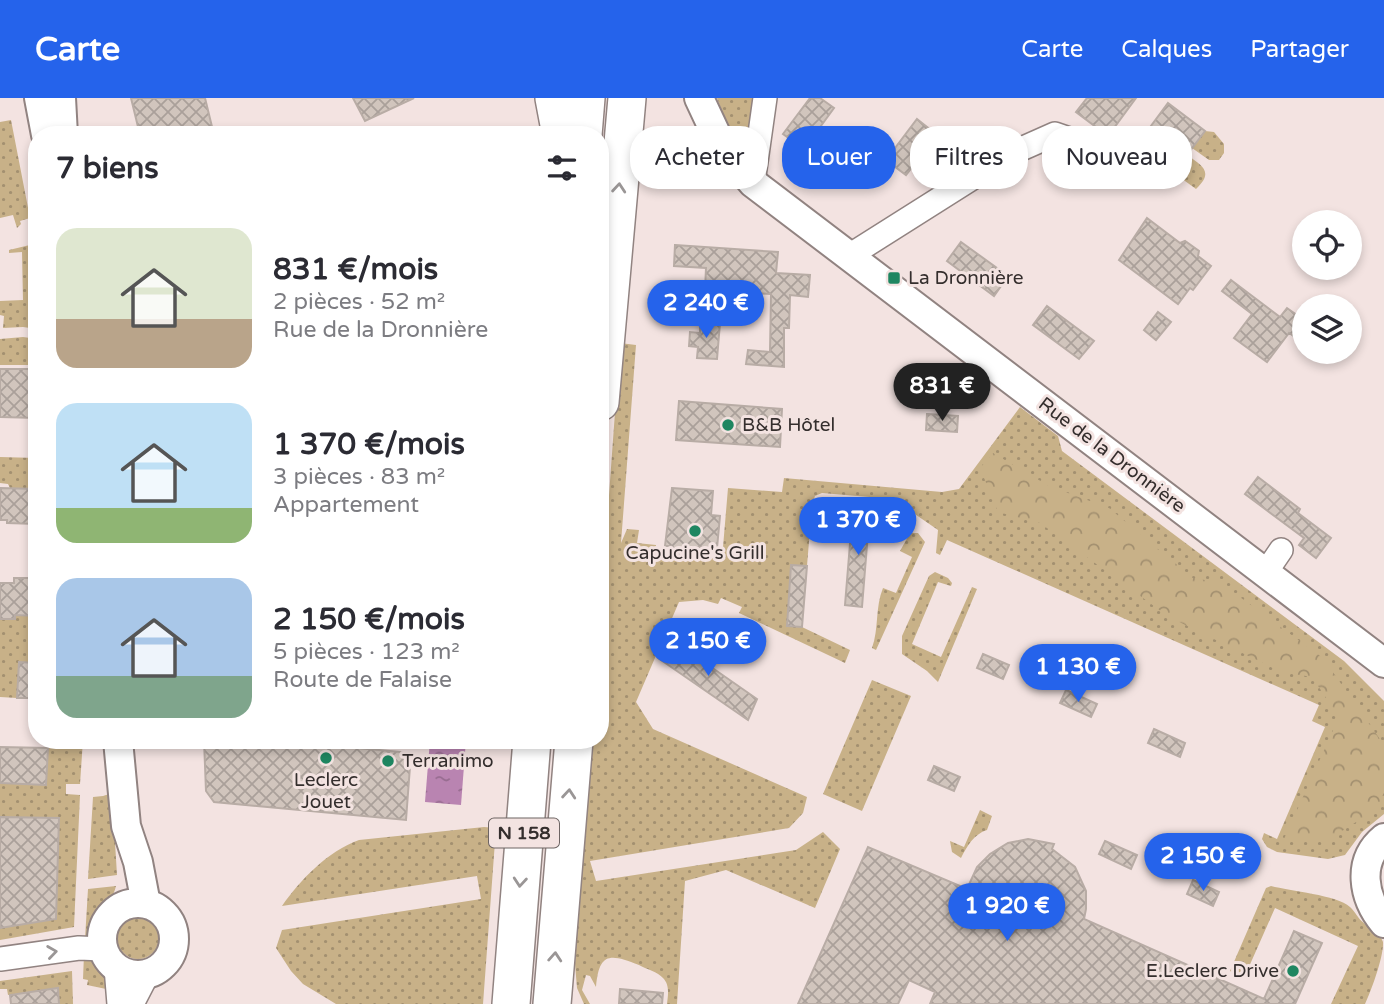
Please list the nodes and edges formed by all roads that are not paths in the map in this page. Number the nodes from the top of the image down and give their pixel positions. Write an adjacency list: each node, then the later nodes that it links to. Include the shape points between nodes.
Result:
1 (39, 98): 8 (street)
2 (61, 98): 9 (street)
3 (554, 98): 10 (highway)
4 (586, 98): 11 (highway)
5 (626, 98): 17 (highway, one-way to 5)
6 (699, 98): 12 (street, Rue de la Dronnière)
7 (765, 98): 13 (street)
8 (44, 126)
9 (63, 126)
10 (559, 126)
11 (584, 126)
12 (711, 126)
13 (761, 126)
14 (1042, 140): 16 (street, via 1012,153)
15 (761, 189): 16 (street, Rue de la Dronnière)
16 (849, 256): 18 (street, Rue de la Dronnière, via 1274,561)
17 (609, 297)
18 (1384, 663)
19 (119, 749): 22 (street)
20 (531, 749): 32 (highway, N 158, one-way to 32)
21 (572, 749): 33 (highway, N 158, one-way to 21)
22 (126, 825): 24 (street); 25 (street)
23 (1384, 838): 26 (street, via 1367,865 1365,886 1373,910)
24 (146, 904): 25 (street); 29 (street, via 156,907 170,922 174,942 166,961)
25 (118, 909): 27 (street, via 104,927 102,938)
26 (1384, 923)
27 (110, 958): 28 (street, one-way to 27, via 79,948); 29 (street, via 126,973); 30 (street)
28 (0, 960)
29 (148, 974): 31 (street)
30 (119, 1004)
31 (132, 1004)
32 (511, 1004)
33 (552, 1004)

